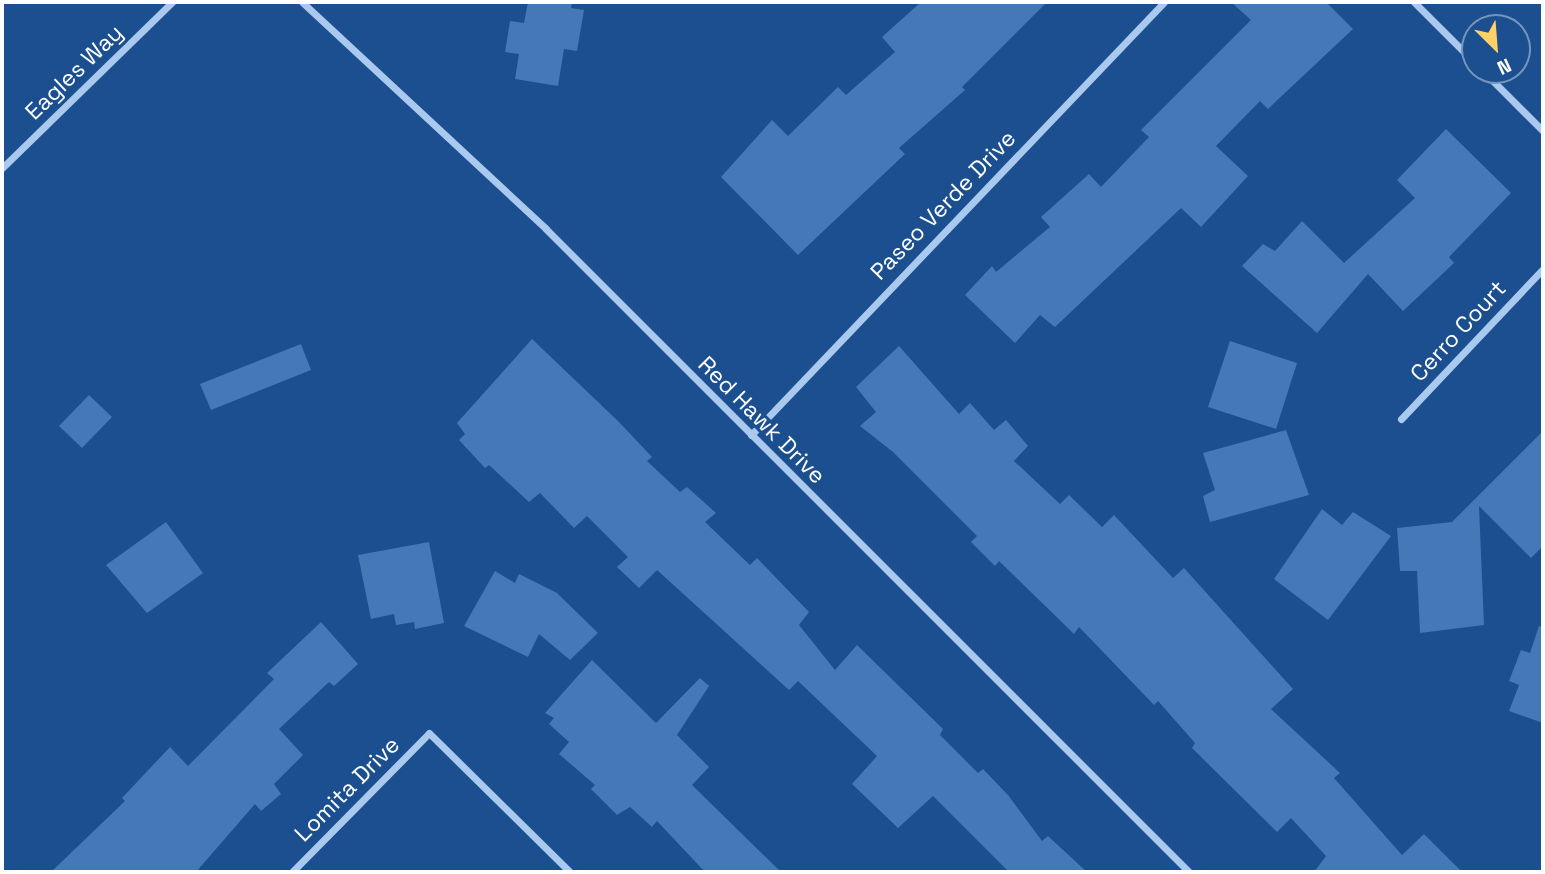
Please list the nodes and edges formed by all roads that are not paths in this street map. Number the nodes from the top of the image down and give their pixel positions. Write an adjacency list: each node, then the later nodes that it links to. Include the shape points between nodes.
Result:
1 (172, 2): 8 (street, Eagles Way)
2 (302, 2): 11 (street, Red Hawk Drive, via 546,229)
3 (1164, 2): 11 (street, Paseo Verde Drive)
4 (1413, 2): 5 (street)
5 (1461, 49)
6 (1496, 84): 7 (street)
7 (1543, 131)
8 (2, 168)
9 (1543, 269): 10 (street, Cerro Court)
10 (1401, 419)
11 (751, 435): 14 (street, Red Hawk Drive)
12 (292, 872): 13 (street, Lomita Drive, via 429,733)
13 (570, 872)
14 (1189, 872)

